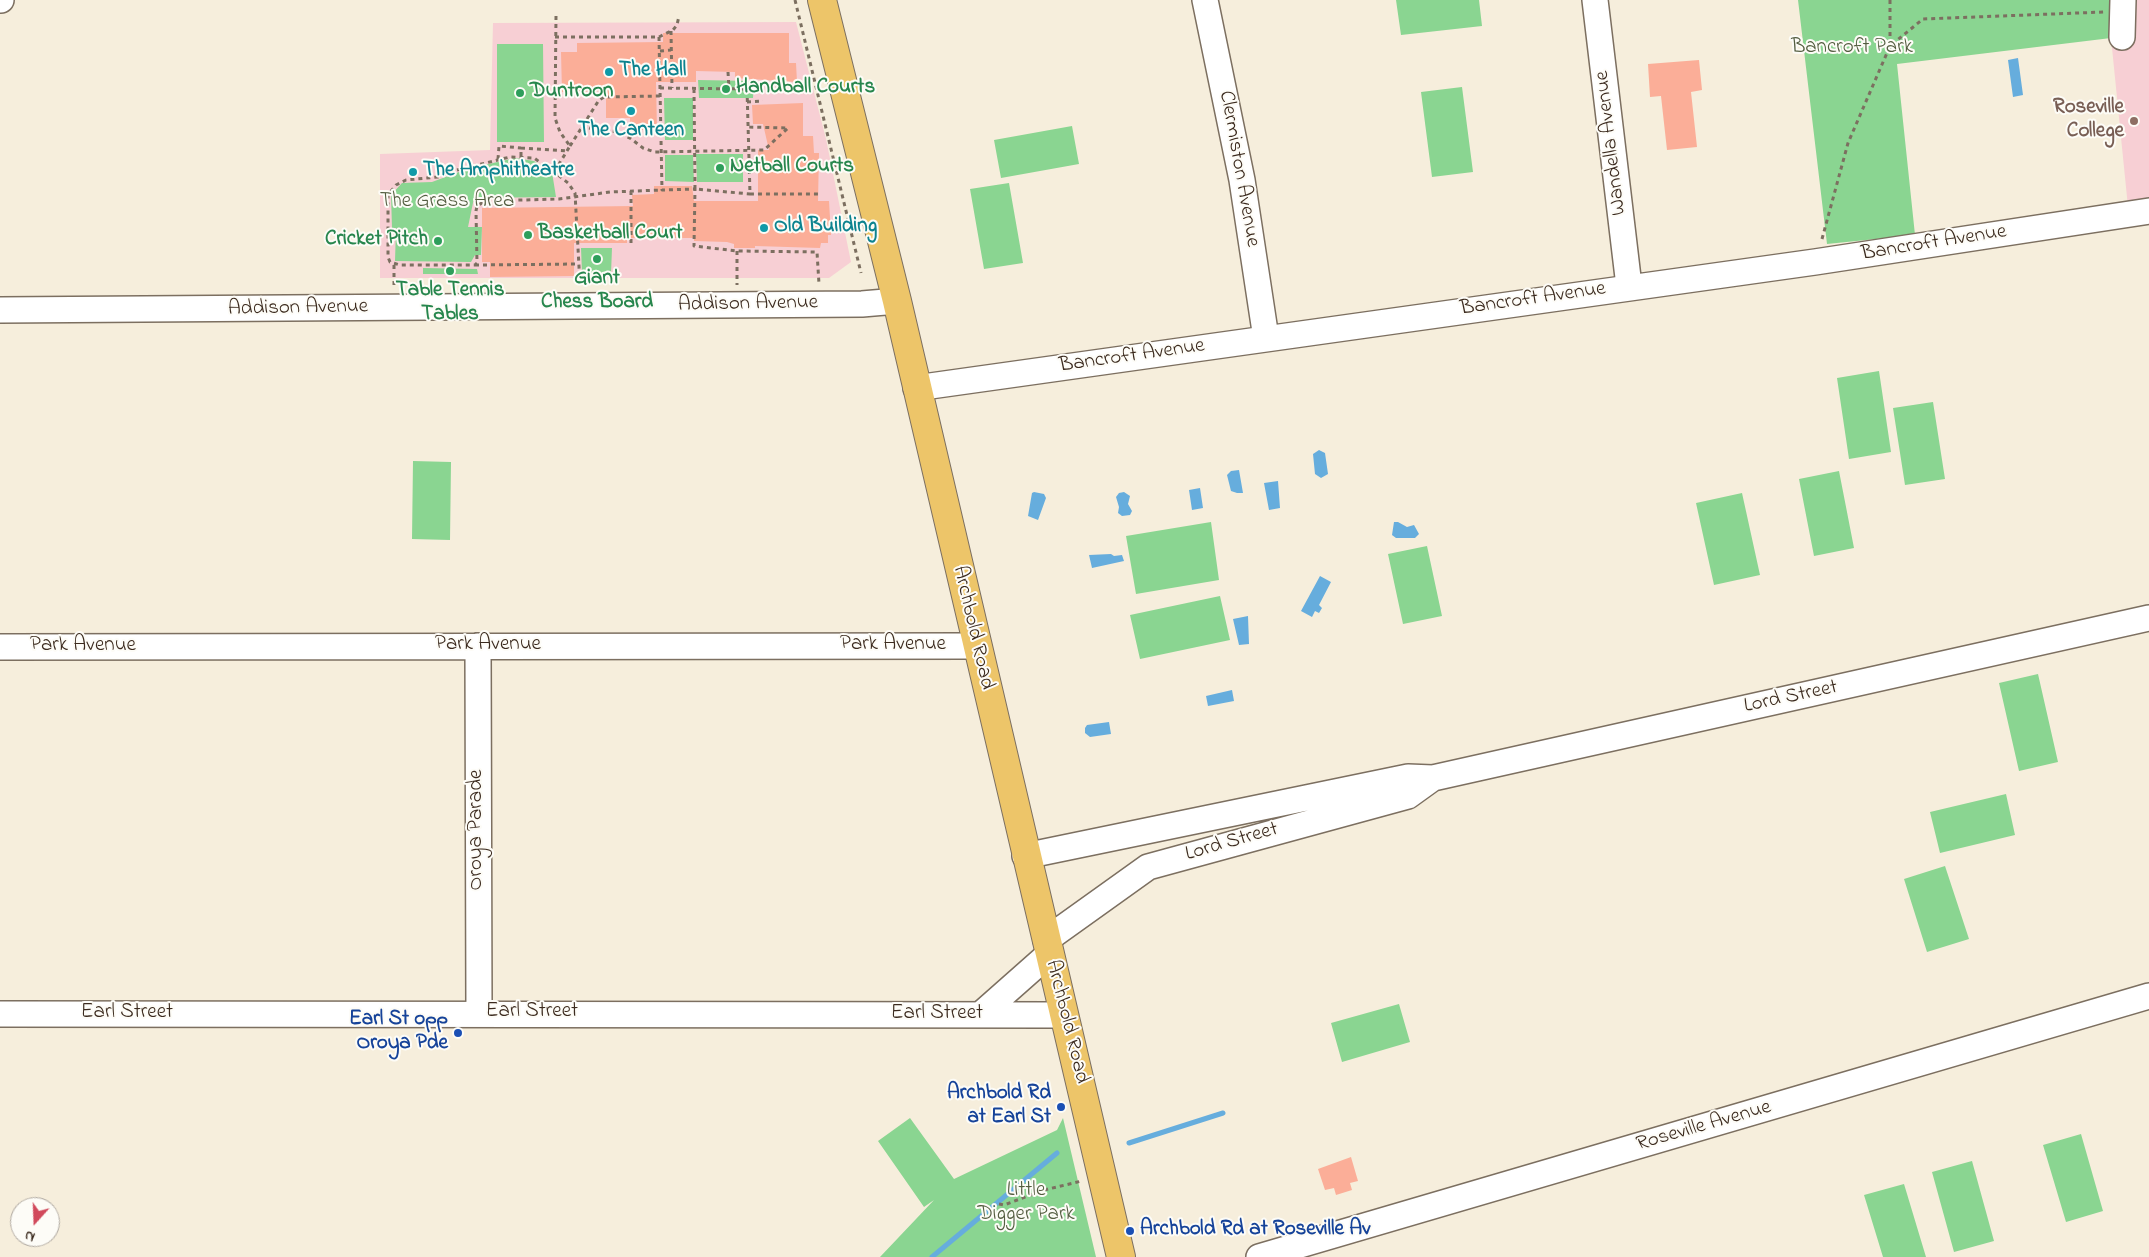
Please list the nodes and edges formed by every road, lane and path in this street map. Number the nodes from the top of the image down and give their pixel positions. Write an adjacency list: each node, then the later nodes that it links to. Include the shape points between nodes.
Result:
1 (795, 0): 48 (path)
2 (822, 0): 54 (main road, Archbold Road)
3 (1205, 0): 56 (street, Clermiston Avenue, via 1242,180)
4 (1596, 0): 53 (street, Wandella Avenue)
5 (1890, 0): 13 (path)
6 (2123, 6): 12 (street); 13 (path, via 1923,19)
7 (556, 16): 10 (path)
8 (679, 16): 9 (path)
9 (671, 31): 11 (path); 14 (path)
10 (555, 37): 11 (path); 26 (path, via 555,118)
11 (659, 37): 15 (path)
12 (2122, 37)
13 (1890, 46): 44 (path, via 1848,142)
14 (672, 50): 15 (path); 18 (path)
15 (660, 51): 17 (path)
16 (728, 72): 20 (path)
17 (660, 88): 18 (path); 21 (path)
18 (672, 88): 19 (path)
19 (694, 89): 20 (path); 29 (path)
20 (729, 89): 23 (path, via 747,89)
21 (660, 96): 24 (path, via 604,97 595,104); 31 (path)
22 (763, 101): 23 (path)
23 (748, 102): 25 (path)
24 (581, 127): 26 (path); 31 (path, via 613,131 643,148)
25 (748, 127): 30 (path); 30 (path, via 788,128 764,150)
26 (570, 146): 28 (path)
27 (521, 148): 28 (path); 32 (path); 33 (path, via 499,146)
28 (567, 151): 34 (path, via 556,165)
29 (694, 151): 30 (path); 31 (path); 36 (path)
30 (749, 151): 38 (path)
31 (661, 152): 35 (path)
32 (521, 156): 33 (path); 34 (path, via 534,158)
33 (498, 159): 45 (path, via 438,177 406,180 396,185 388,195 388,257)
34 (558, 175): 40 (path)
35 (662, 190): 36 (path); 37 (path)
36 (695, 190): 38 (path); 43 (path, via 694,246)
37 (631, 191): 40 (path); 42 (path)
38 (750, 194): 39 (path)
39 (818, 194)
40 (576, 196): 46 (path); 47 (path, via 559,200 481,203 476,211)
41 (2149, 211): 44 (street, Bancroft Avenue)
42 (631, 243)
43 (737, 251): 49 (path, via 817,252); 52 (path)
44 (1815, 262): 53 (street, Bancroft Avenue)
45 (394, 264): 47 (path); 50 (path)
46 (579, 264): 47 (path); 51 (path)
47 (475, 265)
48 (861, 273)
49 (819, 284)
50 (394, 285)
51 (580, 285)
52 (737, 285)
53 (1629, 286): 56 (street, Bancroft Avenue)
54 (897, 301): 55 (street, Addison Avenue, via 774,305); 57 (main road, Archbold Road)
55 (0, 310)
56 (1266, 338): 57 (street, Bancroft Avenue)
57 (916, 388): 60 (main road, Archbold Road)
58 (2149, 618): 62 (street, Lord Street)
59 (478, 646): 60 (street, Park Avenue); 61 (street, Park Avenue); 66 (street, Oroya Parade)
60 (976, 646): 63 (main road, Archbold Road)
61 (0, 648)
62 (1433, 778): 63 (street, Lord Street, via 1408,777); 64 (street, Lord Street, via 1408,796 1148,867)
63 (1025, 856): 64 (main road, Archbold Road)
64 (1047, 947): 68 (main road, Archbold Road); 69 (street, Lord Street)
65 (2149, 996): 73 (street, Roseville Avenue)
66 (479, 1013): 67 (street, Earl Street); 69 (street, Earl Street)
67 (0, 1014)
68 (1064, 1015): 69 (street, Earl Street); 70 (main road, Archbold Road)
69 (980, 1016)
70 (1103, 1178): 71 (path, via 1076,1182); 72 (main road, Archbold Road)
71 (999, 1204)
72 (1121, 1257)
73 (1259, 1257)

